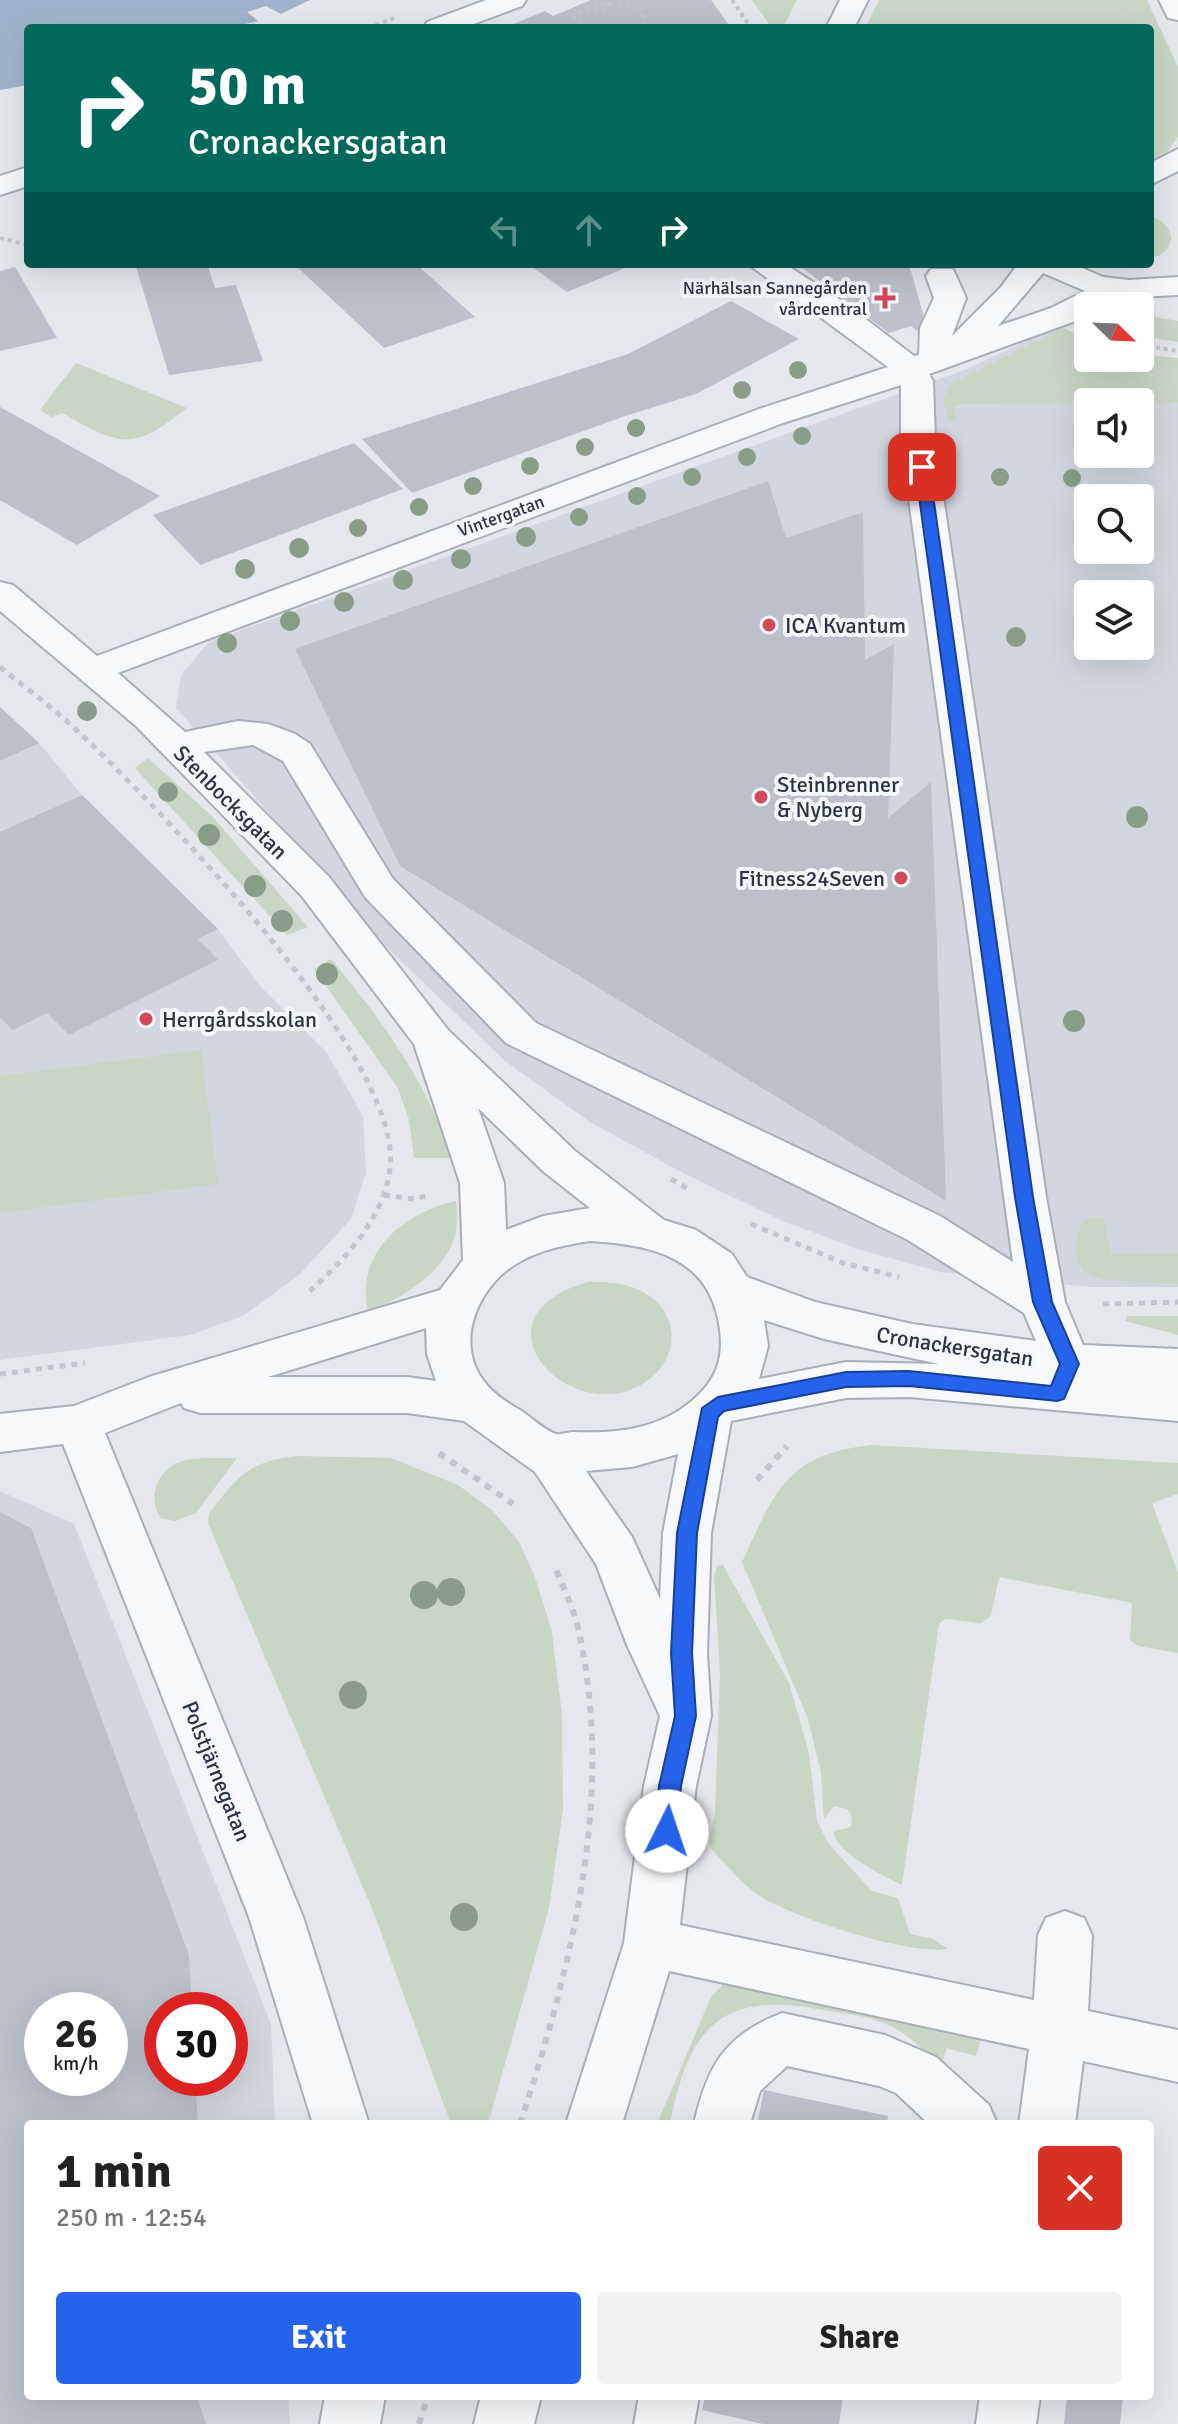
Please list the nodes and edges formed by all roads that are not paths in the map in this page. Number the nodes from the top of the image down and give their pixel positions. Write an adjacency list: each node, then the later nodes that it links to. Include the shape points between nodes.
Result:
1 (512, 0): 4 (street)
2 (854, 0): 6 (street)
3 (1173, 0): 5 (street)
4 (435, 10)
5 (1178, 12)
6 (842, 24)
7 (1178, 158): 8 (street)
8 (1154, 173)
9 (24, 177): 10 (street)
10 (0, 186)
11 (1154, 191): 12 (street)
12 (1178, 197)
13 (770, 268): 20 (street, via 834,310)
14 (1031, 268): 20 (street, Vintergatan, via 1012,294)
15 (1059, 268): 18 (street)
16 (942, 276): 20 (street, via 950,298 936,328)
17 (1178, 286): 18 (street)
18 (1126, 289): 19 (street); 20 (street, Vintergatan)
19 (1178, 305)
20 (934, 360): 22 (street, Vintergatan); 29 (street, via 917,381 918,441)
21 (0, 593): 22 (street, Stenbocksgatan)
22 (93, 670): 23 (street, Stenbocksgatan)
23 (176, 748): 24 (street, Stenbocksgatan, via 315,886); 29 (street, via 211,736 254,731 278,738 297,753 379,888 521,1033 924,1228)
24 (433, 1040): 25 (street, Stenbocksgatan, via 559,1161); 26 (street, Stenbocksgatan, via 482,1183)
25 (649, 1230): 26 (street, via 605,1223 558,1227 517,1241); 27 (street, via 701,1255)
26 (485, 1263): 28 (street)
27 (737, 1291): 31 (street, Cronackersgatan, via 837,1325); 35 (street, via 745,1352 740,1371)
28 (456, 1302): 32 (street); 34 (street, via 448,1337 450,1355)
29 (1042, 1302): 31 (street)
30 (1178, 1367): 31 (street, Cronackersgatan)
31 (1063, 1379): 33 (street, Cronackersgatan); 35 (street, Cronackersgatan, via 846,1380)
32 (149, 1395): 34 (street, via 407,1395); 36 (street)
33 (1178, 1403)
34 (476, 1404): 38 (street)
35 (714, 1409): 38 (street, via 689,1428 641,1447 616,1452 563,1449); 39 (street, via 687,1533 682,1653)
36 (78, 1424): 37 (street); 44 (street, Polstjärnegatan, via 276,1917)
37 (0, 1433)
38 (549, 1455): 39 (street, via 619,1559 653,1649)
39 (686, 1716): 41 (street, via 670,1786)
40 (1065, 1935): 42 (street)
41 (651, 1943): 42 (street); 45 (street)
42 (1059, 2029): 43 (street); 48 (street)
43 (1178, 2056)
44 (340, 2120)
45 (595, 2120)
46 (723, 2120): 47 (street, via 729,2087 754,2054 782,2039 885,2061 916,2075)
47 (965, 2120)
48 (1048, 2120)
49 (354, 2400): 53 (street)
50 (510, 2400): 54 (street)
51 (668, 2400): 55 (street)
52 (1009, 2400): 56 (street)
53 (350, 2424)
54 (504, 2424)
55 (664, 2424)
56 (1006, 2424)

